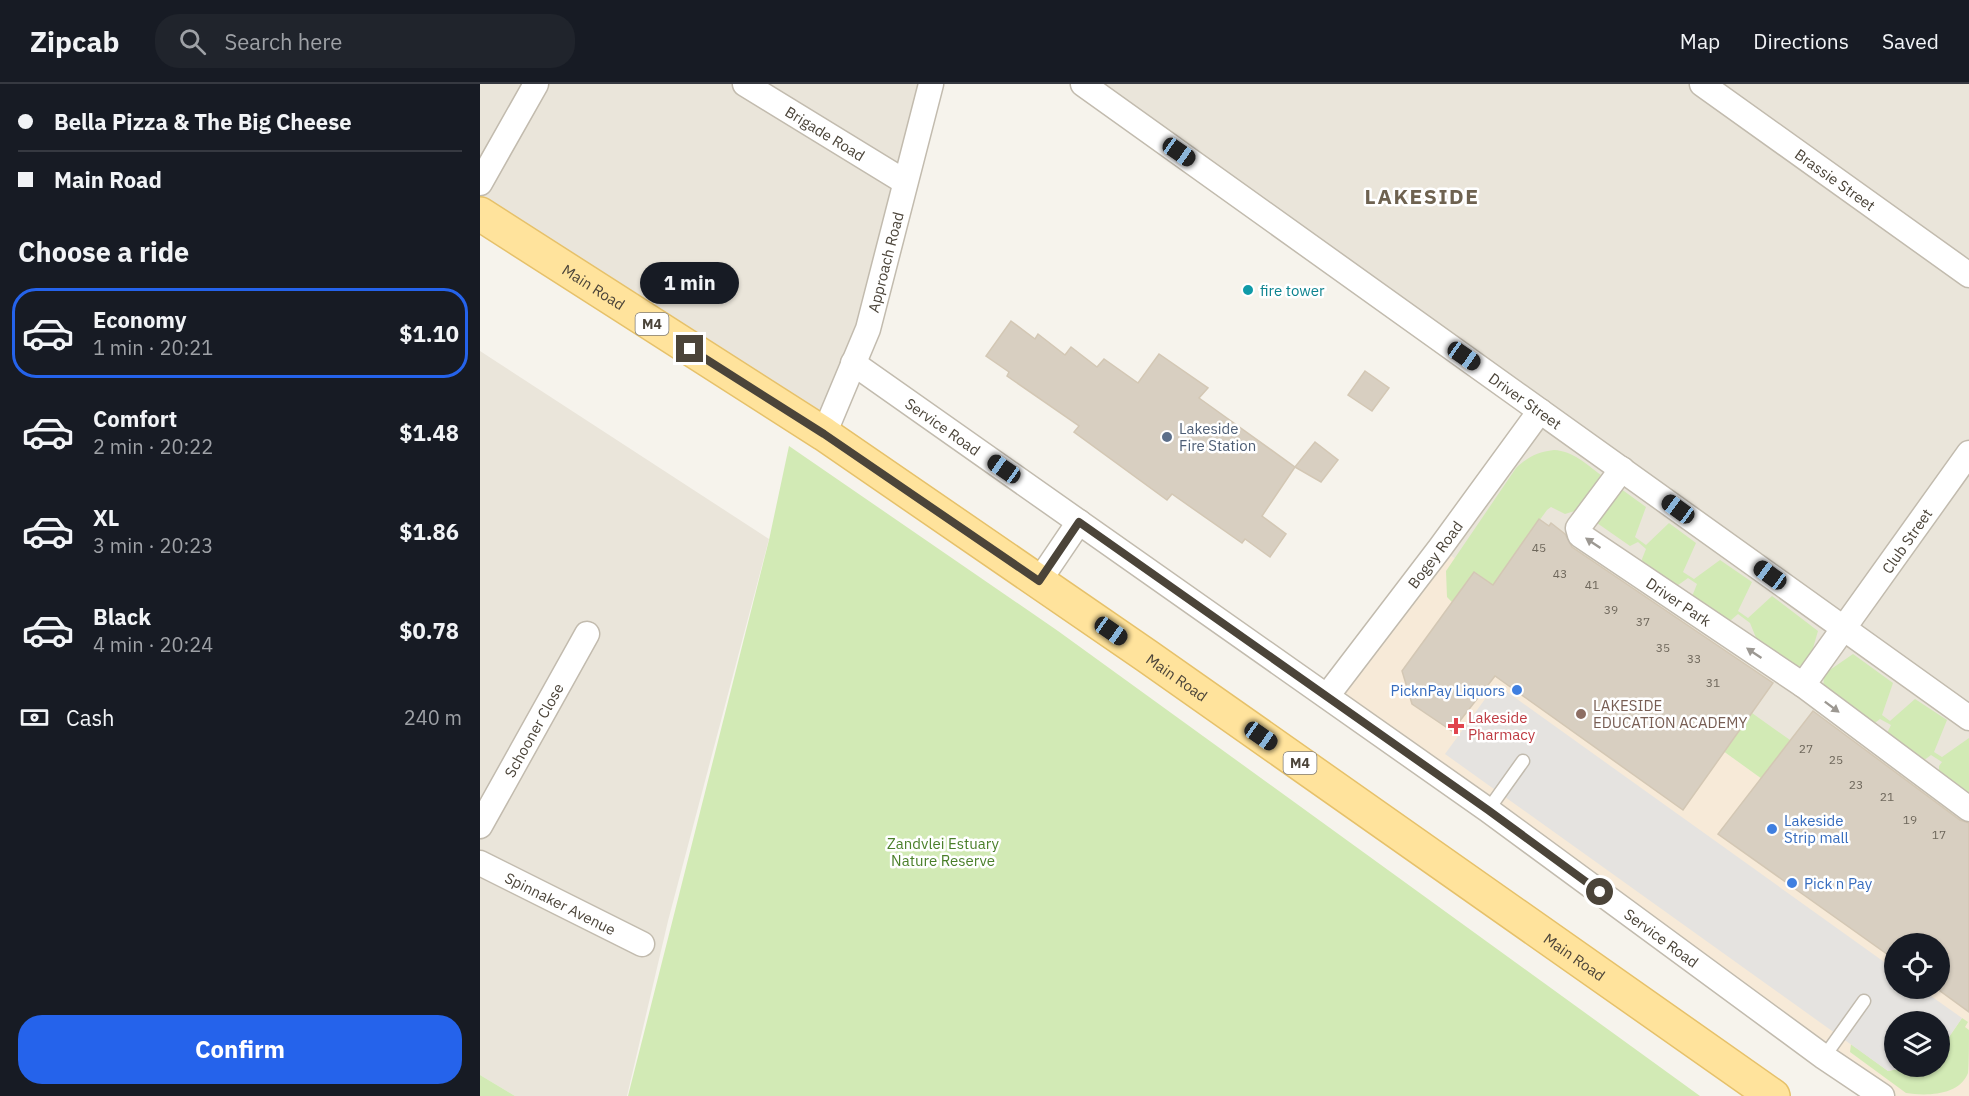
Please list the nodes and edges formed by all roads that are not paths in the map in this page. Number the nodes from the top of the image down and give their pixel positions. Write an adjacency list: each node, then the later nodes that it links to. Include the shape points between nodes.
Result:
1 (536, 84): 7 (street)
2 (745, 84): 6 (street, Brigade Road)
3 (931, 84): 6 (street, Approach Road)
4 (1083, 84): 11 (street, Driver Street)
5 (1702, 84): 9 (street, Brassie Street)
6 (905, 182): 10 (street, Approach Road, via 868,328)
7 (480, 183)
8 (480, 214): 12 (main road, Main Road / M4)
9 (1969, 275)
10 (854, 363): 12 (street, Approach Road); 15 (street, Service Road)
11 (1540, 411): 14 (street, Driver Street); 20 (street, Bogey Road)
12 (824, 434): 16 (main road, Main Road / M4)
13 (1969, 453): 17 (street, Club Street)
14 (1622, 469): 17 (street, Driver Street); 19 (street, Driver Park, one-way to 14, via 1580,535 1578,528)
15 (1079, 522): 16 (street); 20 (street, Service Road)
16 (1039, 581): 30 (main road, Main Road / M4)
17 (1844, 629): 19 (street, Club Street); 21 (street, Driver Street)
18 (587, 634): 25 (street, Schooner Close)
19 (1809, 676): 23 (street, Driver Park, one-way to 23)
20 (1327, 696): 24 (street, Service Road)
21 (1969, 718)
22 (1523, 761): 24 (lane)
23 (1969, 809)
24 (1488, 810): 29 (street, Service Road)
25 (480, 826)
26 (480, 863): 27 (street, Spinnaker Avenue)
27 (642, 944)
28 (1864, 1001): 29 (lane)
29 (1824, 1058): 31 (street, Service Road)
30 (1773, 1096)
31 (1882, 1096)

